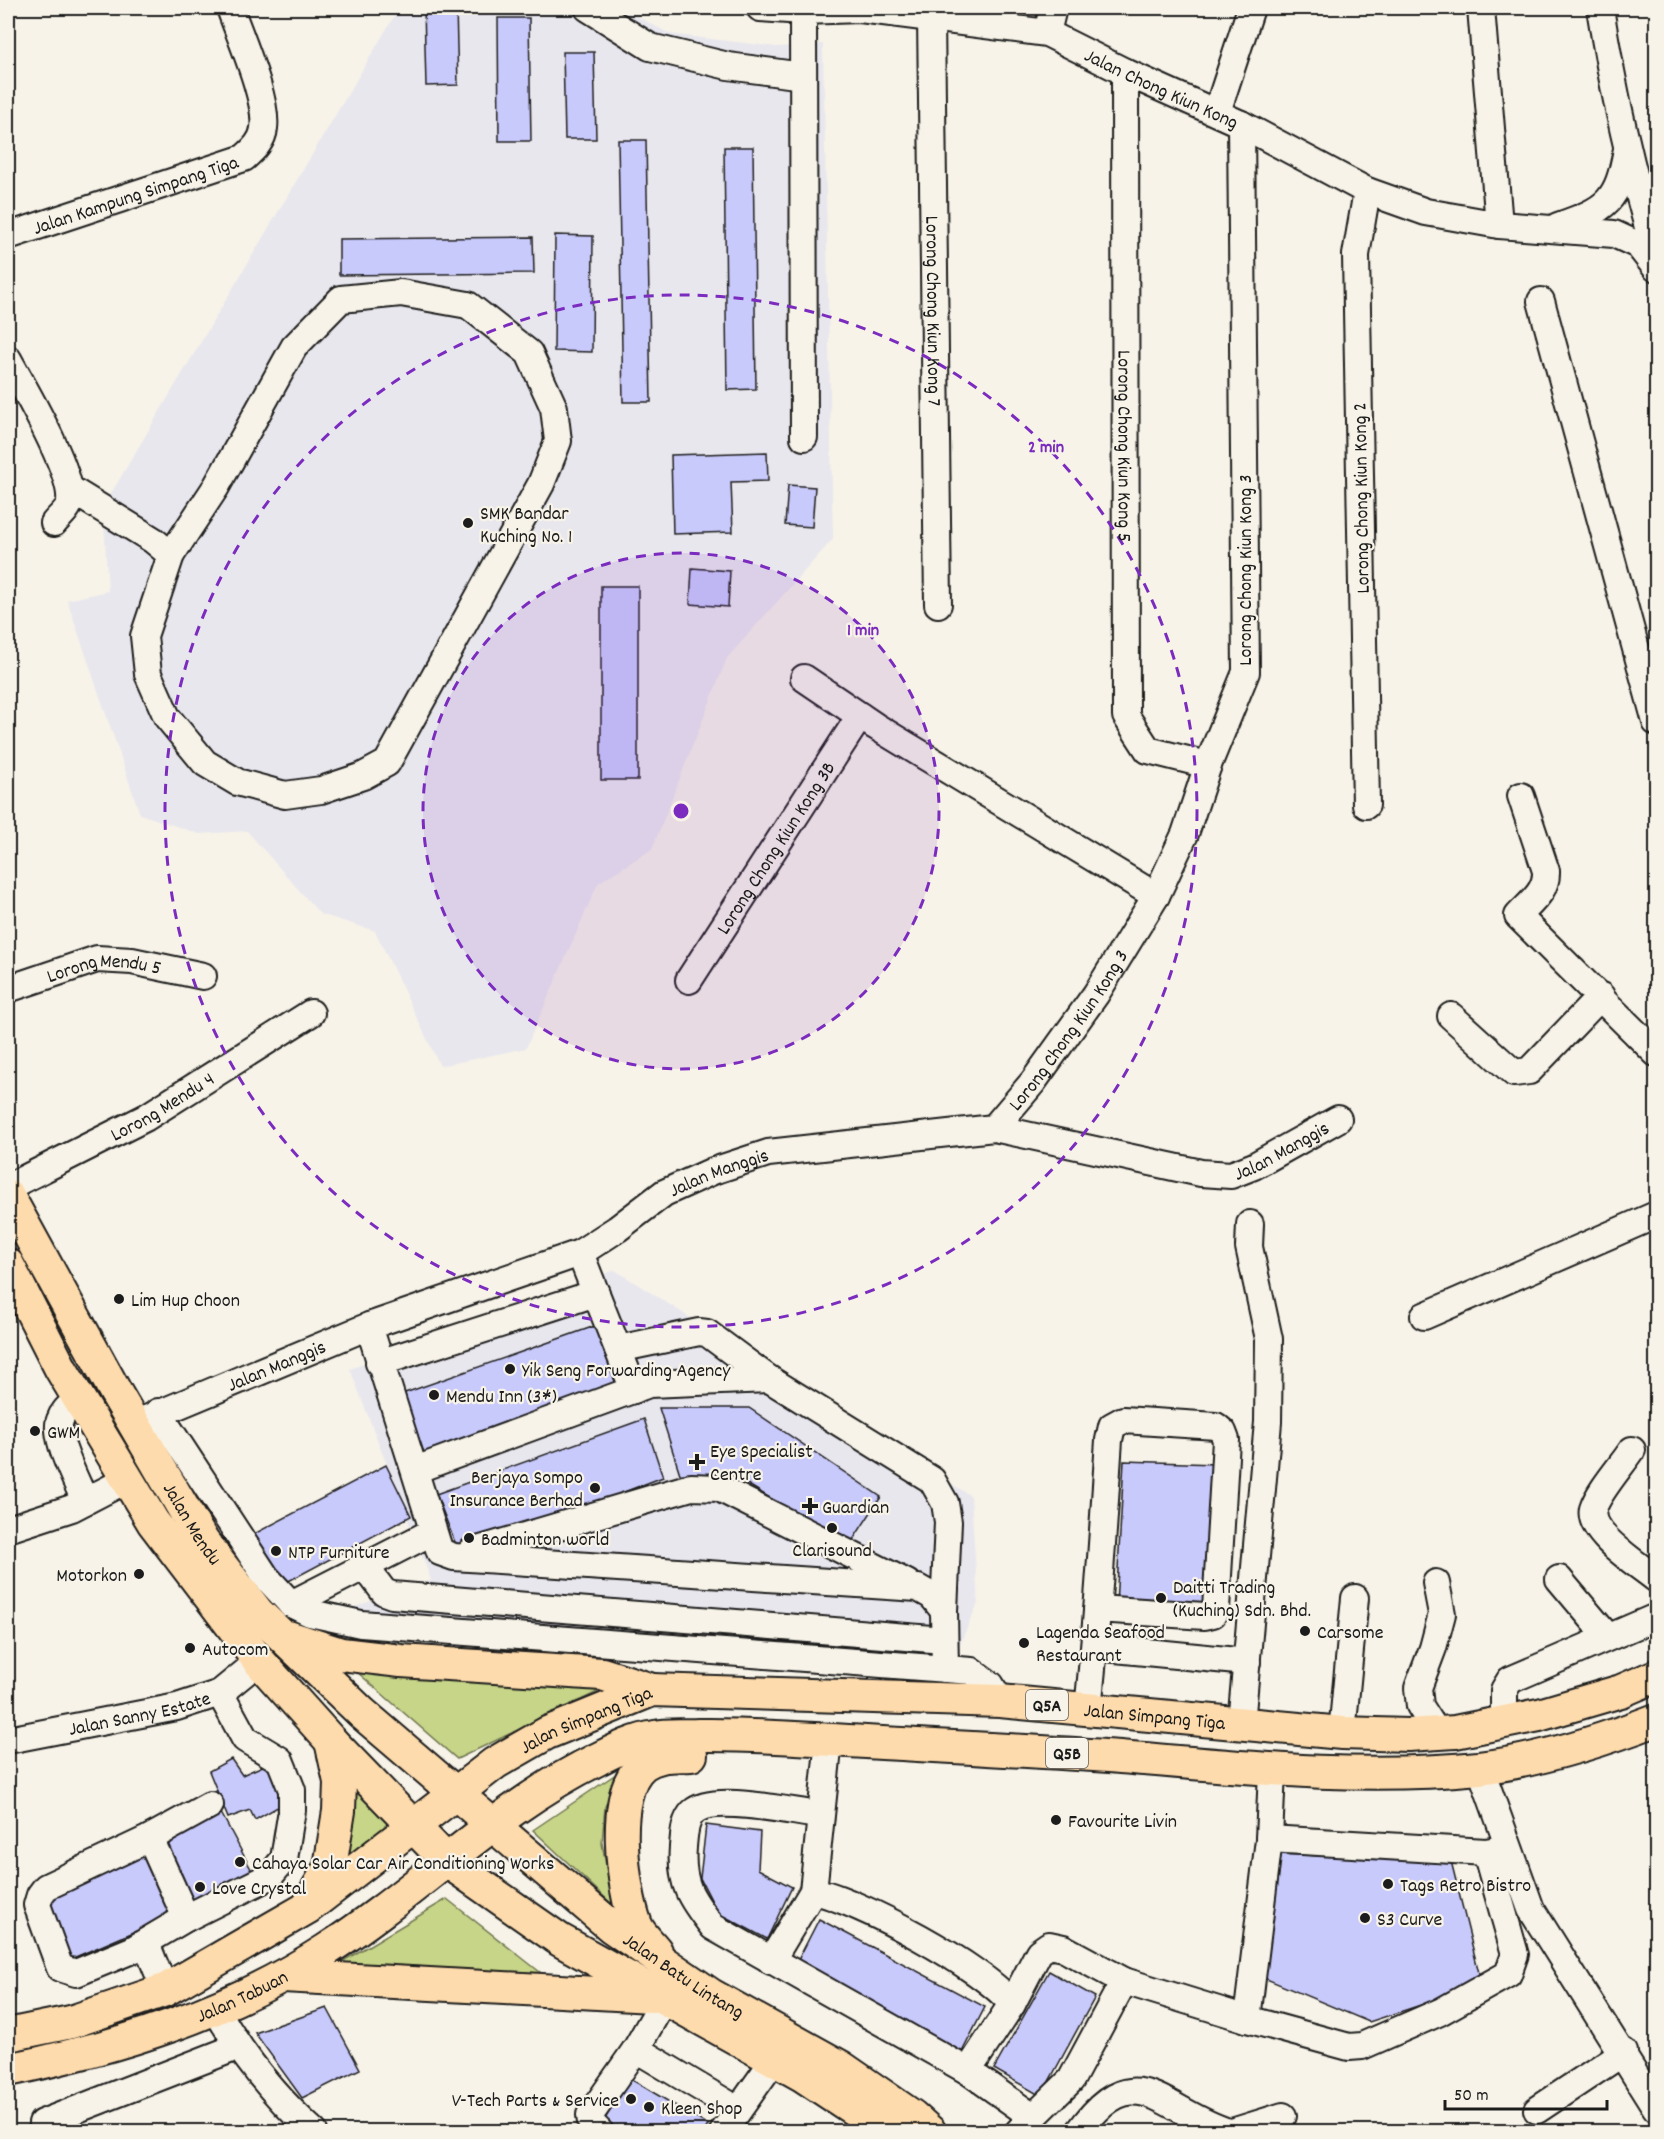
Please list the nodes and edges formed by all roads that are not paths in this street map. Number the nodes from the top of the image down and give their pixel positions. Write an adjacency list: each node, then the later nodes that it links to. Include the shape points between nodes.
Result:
1 (230, 8): 20 (street, Jalan Kampung Simpang Tiga, via 263,109 264,130 257,146 244,158)
2 (588, 8): 13 (street, via 650,47 728,66)
3 (760, 8): 9 (street, Jalan Chong Kiun Kong)
4 (860, 8): 9 (street, Jalan Chong Kiun Kong); 10 (street, Jalan Chong Kiun Kong)
5 (1053, 8): 11 (street)
6 (1251, 8): 14 (street)
7 (1481, 8): 18 (street)
8 (1599, 8): 16 (street)
9 (803, 11): 13 (street)
10 (931, 17): 11 (street, Jalan Chong Kiun Kong); 29 (street, Lorong Chong Kiun Kong 7)
11 (1047, 33): 12 (street, Jalan Chong Kiun Kong)
12 (1125, 72): 14 (street, Jalan Chong Kiun Kong); 33 (street, Lorong Chong Kiun Kong 5, via 1126,716 1148,750)
13 (803, 76): 25 (street)
14 (1217, 112): 15 (street, Jalan Chong Kiun Kong)
15 (1241, 124): 17 (street, Jalan Chong Kiun Kong); 33 (street, Lorong Chong Kiun Kong 3, via 1246,672)
16 (1627, 145): 19 (street, Jalan Chong Kiun Kong, via 1622,176 1611,200 1588,216); 21 (street)
17 (1366, 191): 18 (street, Jalan Chong Kiun Kong, via 1426,212); 35 (street, Lorong Chong Kiun Kong 2, via 1356,255)
18 (1499, 225): 19 (street, Jalan Chong Kiun Kong)
19 (1546, 230): 22 (street, Jalan Chong Kiun Kong, via 1614,234 1638,245)
20 (8, 236)
21 (1656, 255)
22 (1656, 268)
23 (1541, 301): 32 (street)
24 (8, 359): 26 (street)
25 (804, 437)
26 (70, 489): 27 (street, via 70,504); 28 (street)
27 (54, 523)
28 (171, 555): 28 (street, via 144,636 148,674 167,717 205,763 237,782 285,795 321,790 387,763 541,484 558,441 554,408 529,354 468,305 401,293 340,299 294,347 216,487)
29 (938, 604)
30 (804, 678): 31 (street)
31 (860, 716): 36 (street); 38 (street, Lorong Chong Kiun Kong 3B)
32 (1656, 722)
33 (1208, 765): 36 (street, Lorong Chong Kiun Kong 3, via 1185,834)
34 (1521, 796): 40 (street, via 1546,871 1546,882 1518,916)
35 (1366, 805)
36 (1156, 896): 45 (street, Lorong Chong Kiun Kong 3, via 1090,1003)
37 (203, 976): 39 (street, Lorong Mendu 5, via 132,961 97,959)
38 (689, 980)
39 (8, 989)
40 (1601, 996): 42 (street, via 1529,1071 1522,1073 1514,1073); 43 (street)
41 (311, 1013): 46 (street, Lorong Mendu 4, via 145,1118)
42 (1451, 1016)
43 (1656, 1053)
44 (1338, 1119): 45 (street, Jalan Manggis, via 1254,1166 1231,1174 1201,1173)
45 (994, 1128): 50 (street, Jalan Manggis, via 768,1153 664,1193)
46 (8, 1187)
47 (8, 1196): 60 (main road, Jalan Mendu)
48 (1656, 1215): 53 (street)
49 (1250, 1224): 84 (street, via 1249,1247 1269,1340 1268,1422)
50 (580, 1253): 52 (street); 54 (street, Jalan Manggis)
51 (8, 1265): 59 (main road, Jalan Mendu)
52 (596, 1293): 55 (street); 56 (street)
53 (1424, 1316)
54 (369, 1326): 56 (street); 60 (street, Jalan Manggis)
55 (618, 1349): 57 (street, via 707,1333); 58 (street)
56 (379, 1363): 62 (street)
57 (770, 1379): 58 (street, via 659,1384); 76 (street, via 932,1480 945,1503 948,1522)
58 (634, 1390): 62 (street)
59 (78, 1398): 63 (main road, Jalan Mendu); 64 (street, via 58,1422 62,1446)
60 (146, 1418): 74 (street, via 266,1577); 78 (main road, Jalan Mendu, via 203,1542 258,1613)
61 (1632, 1450): 70 (street, via 1593,1507 1592,1521 1600,1533)
62 (415, 1470): 66 (street)
63 (126, 1480): 64 (street); 83 (main road, Jalan Mendu, via 153,1522)
64 (85, 1501): 65 (street)
65 (8, 1529)
66 (432, 1532): 67 (street, via 440,1552); 68 (street)
67 (454, 1557): 72 (street); 72 (street, via 691,1487 719,1488)
68 (364, 1565): 74 (street); 80 (street, via 384,1592 392,1595)
69 (1559, 1579): 79 (street)
70 (1656, 1579)
71 (1436, 1582): 97 (street, via 1442,1614 1418,1688 1420,1706)
72 (918, 1588): 76 (street, via 932,1596)
73 (1355, 1598): 96 (street)
74 (291, 1604): 85 (street, via 310,1613 361,1624)
75 (1097, 1609): 75 (street, via 1112,1425 1123,1420 1216,1426 1226,1440 1213,1614); 82 (street)
76 (944, 1611): 81 (street)
77 (1656, 1617): 79 (street)
78 (281, 1635): 88 (main road, via 341,1654 602,1674); 104 (main road, Jalan Mendu, via 362,1713)
79 (1607, 1636): 93 (street, via 1510,1680 1504,1690)
80 (906, 1637): 81 (street); 85 (street)
81 (944, 1640): 86 (street)
82 (1095, 1647): 84 (street); 92 (street)
83 (259, 1660): 89 (street, Jalan Sanny Estate); 101 (main road, Jalan Mendu)
84 (1247, 1662): 95 (street)
85 (906, 1666): 86 (street); 90 (street)
86 (945, 1669): 91 (street, via 972,1671 991,1685)
87 (1656, 1676): 93 (main road, Jalan Simpang Tiga / Q5A, via 1622,1691 1549,1712)
88 (652, 1690): 90 (main road, Jalan Simpang Tiga / Q5A); 104 (main road, Jalan Simpang Tiga / Q5A, via 547,1733 495,1763)
89 (220, 1693): 99 (street, Jalan Sanny Estate, via 177,1707); 115 (street, via 245,1739 280,1760 292,1790 292,1810 284,1859 270,1876)
90 (905, 1698): 91 (main road, Jalan Simpang Tiga / Q5A)
91 (1000, 1701): 92 (main road, Jalan Simpang Tiga / Q5A)
92 (1088, 1708): 95 (main road, Jalan Simpang Tiga / Q5A)
93 (1503, 1720): 97 (main road, Jalan Simpang Tiga / Q5A)
94 (1656, 1720): 102 (main road, Jalan Simpang Tiga / Q5B, via 1546,1754)
95 (1241, 1724): 96 (main road, Jalan Simpang Tiga / Q5A)
96 (1342, 1733): 97 (main road, Jalan Simpang Tiga / Q5A)
97 (1438, 1734)
98 (789, 1738): 100 (main road, Jalan Simpang Tiga / Q5B); 107 (main road, Jalan Simpang Tiga / Q5B, via 734,1734 655,1737 568,1773); 120 (main road, via 732,1752 658,1757 641,1766 630,1784 623,1805 622,1832 629,1900 637,1928)
99 (8, 1740)
100 (829, 1740): 103 (main road, Jalan Simpang Tiga / Q5B, via 1078,1754); 106 (street)
101 (331, 1741): 108 (main road, Jalan Mendu); 114 (main road, via 340,1782 339,1811 330,1867)
102 (1480, 1767): 103 (main road, Jalan Simpang Tiga / Q5B, via 1347,1774); 111 (street)
103 (1272, 1771): 110 (street)
104 (455, 1793): 107 (main road, Jalan Batu Lintang); 108 (main road, Jalan Simpang Tiga)
105 (210, 1805): 109 (street)
106 (820, 1815): 113 (street); 117 (street, via 733,1802 704,1805 691,1813 685,1828 682,1867 689,1896 713,1927)
107 (492, 1823): 112 (main road, Jalan Simpang Tiga); 120 (main road, Jalan Batu Lintang, via 612,1927)
108 (414, 1828): 112 (main road, Jalan Batu Lintang); 114 (main road, Jalan Tabuan)
109 (150, 1838): 115 (street); 116 (street, via 46,1887 37,1905 60,1968 68,1971 76,1973)
110 (1269, 1839): 111 (street); 124 (street)
111 (1497, 1850): 124 (street, via 1515,1954 1508,1974 1440,2012 1362,2046 1349,2047); 128 (street, via 1576,1983)
112 (447, 1861): 118 (main road, Jalan Tabuan, via 327,1950); 120 (main road, Jalan Batu Lintang, via 560,1940)
113 (813, 1891): 117 (street); 122 (street, via 835,1895 871,1910 966,1967)
114 (307, 1908): 121 (main road, Jalan Tabuan)
115 (186, 1918): 116 (street)
116 (146, 1943): 121 (street)
117 (771, 1960): 131 (street)
118 (283, 1976): 120 (main road); 123 (main road, Jalan Tabuan)
119 (1124, 1981): 122 (street, via 1063,1948 1049,1945 1039,1952); 124 (street); 137 (street, via 1071,2080)
120 (665, 1989): 127 (street); 129 (main road, Jalan Batu Lintang); 142 (main road, Jalan Batu Lintang, via 841,2067)
121 (165, 1990): 125 (main road, Jalan Tabuan, via 71,2022)
122 (1012, 2004): 131 (street)
123 (216, 2009): 126 (street); 130 (main road, Jalan Tabuan, via 101,2049)
124 (1248, 2019)
125 (8, 2035)
126 (237, 2047): 136 (street); 138 (street, via 287,2107)
127 (636, 2049): 133 (street); 139 (street, via 590,2115 591,2123)
128 (1623, 2052): 132 (street); 134 (street)
129 (774, 2060): 133 (street); 141 (main road, Jalan Batu Lintang, via 802,2074)
130 (8, 2070)
131 (968, 2071): 137 (street)
132 (1656, 2108)
133 (738, 2110): 140 (street)
134 (1537, 2110)
135 (1283, 2116): 144 (street)
136 (42, 2123)
137 (1026, 2124)
138 (314, 2132)
139 (600, 2132)
140 (723, 2132)
141 (882, 2132)
142 (930, 2132)
143 (1079, 2132): 144 (street, via 1096,2108 1137,2090 1207,2125)
144 (1230, 2132)

